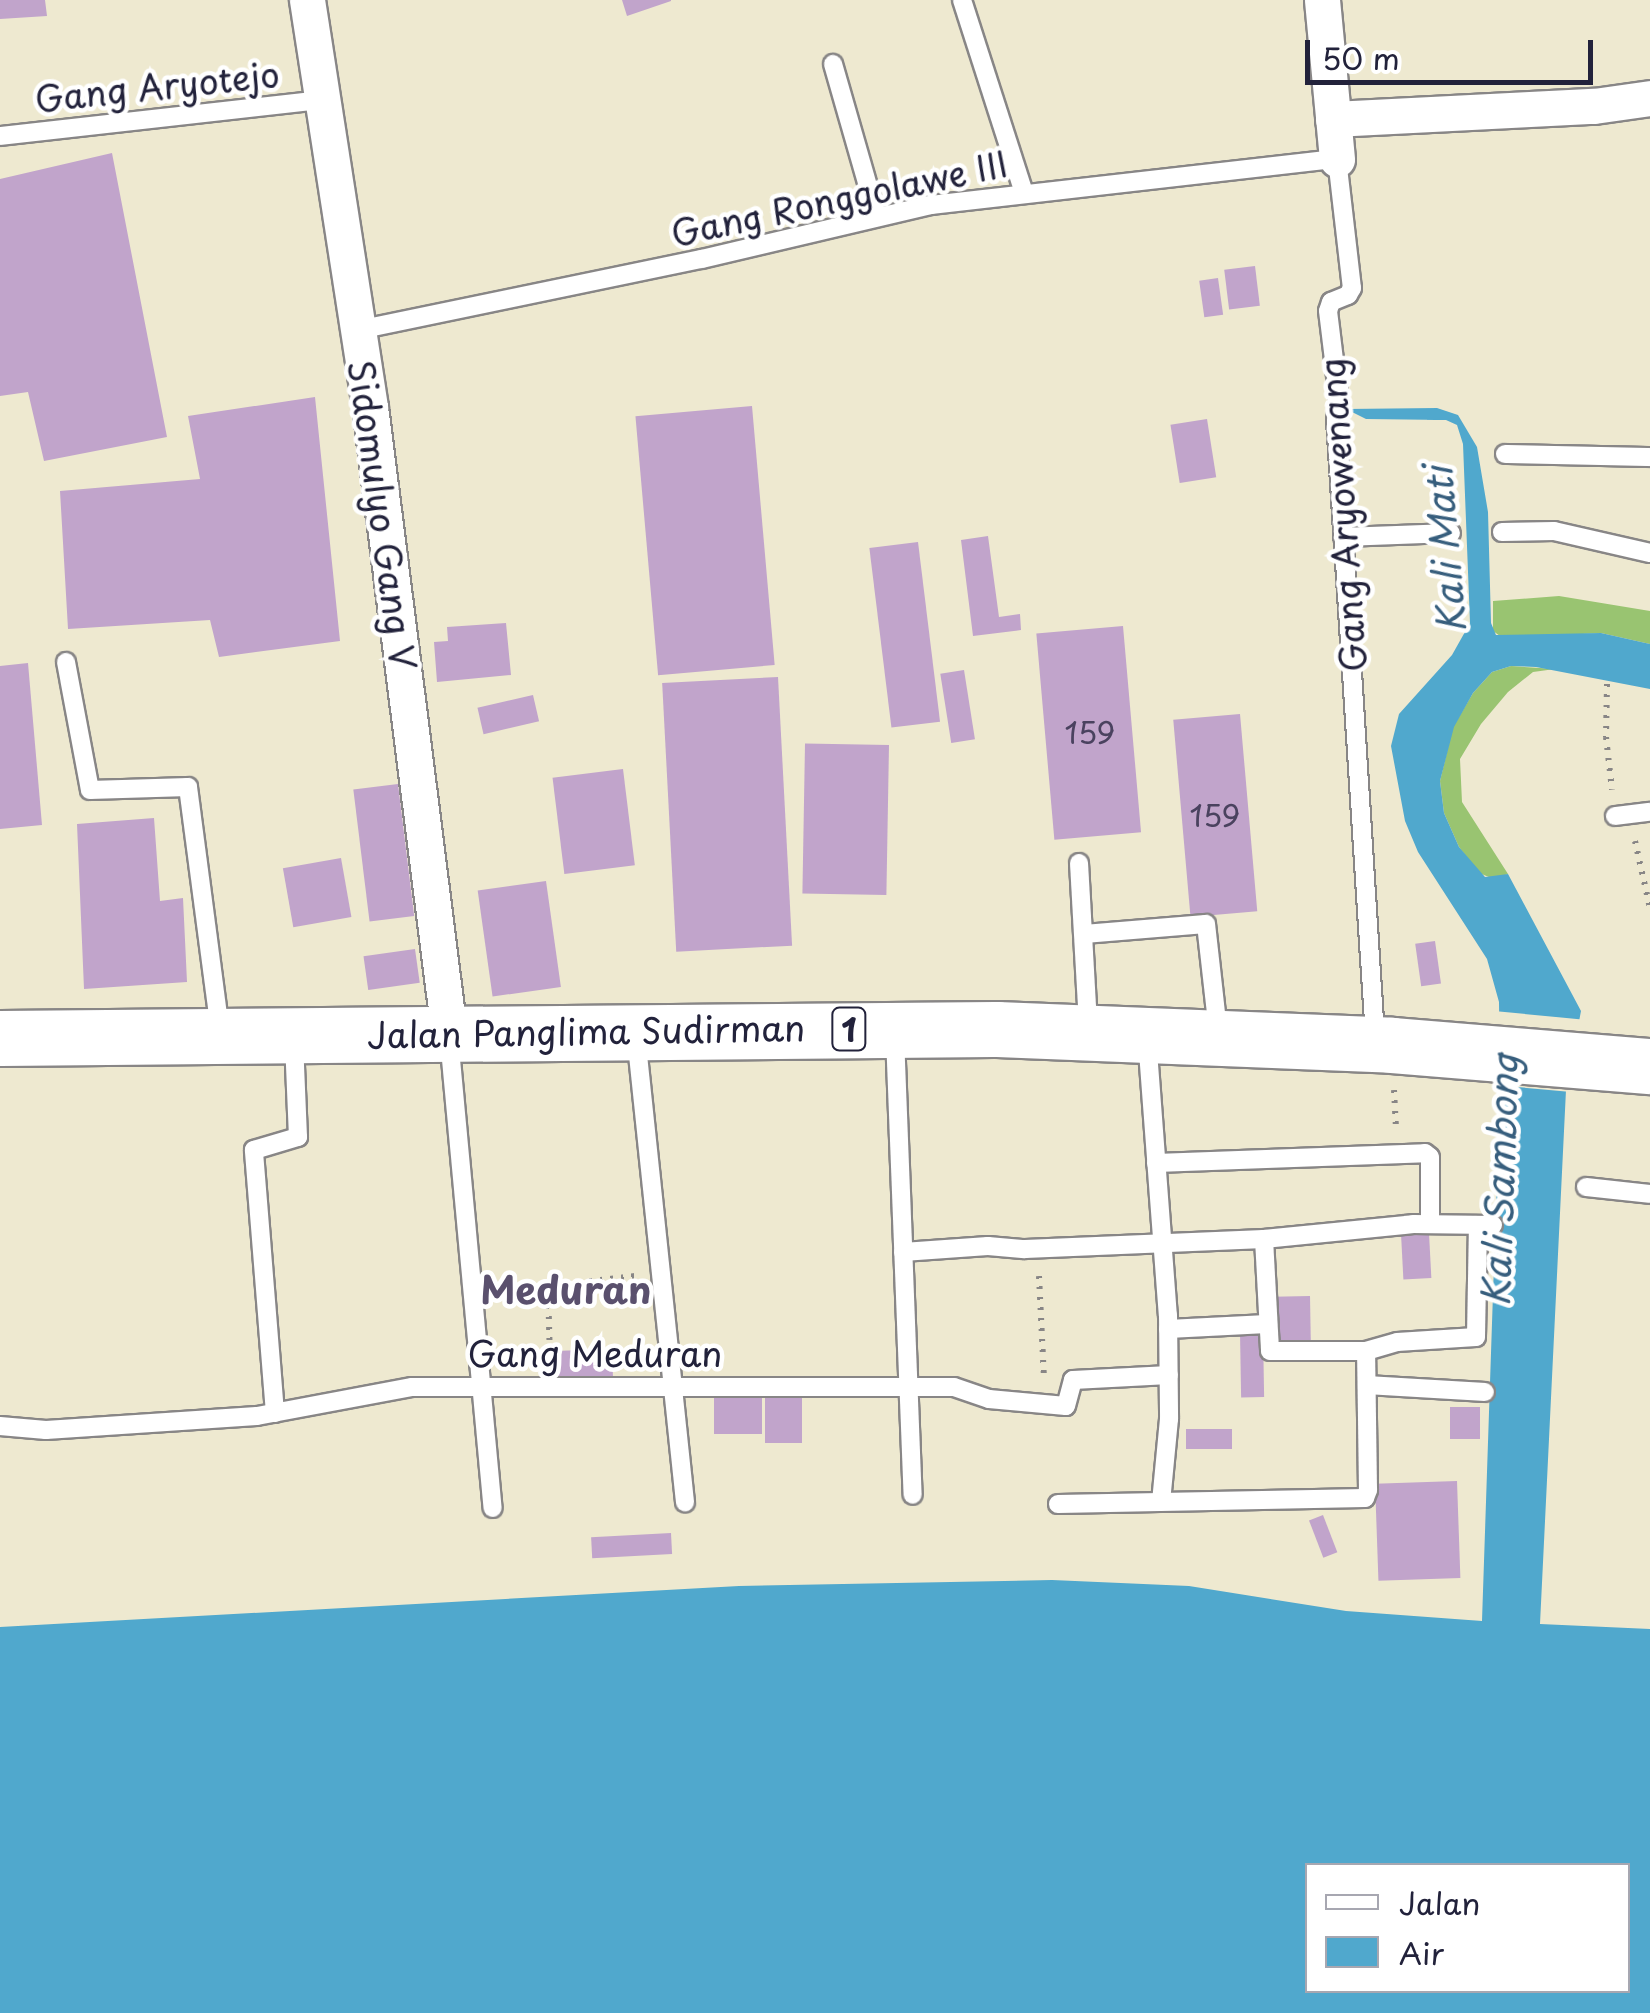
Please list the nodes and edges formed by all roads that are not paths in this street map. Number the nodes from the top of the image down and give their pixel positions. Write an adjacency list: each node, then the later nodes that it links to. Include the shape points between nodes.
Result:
1 (307, 0): 6 (street, Sidomulyo Gang V)
2 (962, 0): 10 (lane)
3 (1322, 0): 7 (street, Gang Aryowenang)
4 (833, 64): 11 (lane)
5 (1650, 98): 7 (street, via 1576,108)
6 (322, 100): 8 (lane, Gang Aryotejo); 12 (street, Sidomulyo Gang V)
7 (1334, 119): 9 (street, Gang Aryowenang)
8 (0, 136)
9 (1337, 159): 10 (lane, Gang Ronggolawe III); 17 (lane, Gang Aryowenang, via 1352,288 1328,318 1339,401)
10 (1024, 193): 11 (lane, Gang Ronggolawe III)
11 (876, 217): 12 (lane, Gang Ronggolawe III)
12 (358, 330): 27 (street, Sidomulyo Gang V)
13 (1505, 454): 14 (lane)
14 (1650, 457)
15 (1502, 532): 18 (lane, via 1554,531)
16 (1451, 533): 17 (lane)
17 (1343, 537): 33 (lane, Gang Aryowenang)
18 (1650, 553)
19 (66, 662): 29 (lane, via 90,790 188,787)
20 (1650, 812): 21 (lane)
21 (1622, 816)
22 (1078, 863): 23 (lane)
23 (1084, 934): 26 (lane); 31 (lane, via 1206,924)
24 (895, 1029): 25 (highway, Jalan Panglima Sudirman / 1); 26 (highway, Jalan Panglima Sudirman / 1); 41 (lane)
25 (636, 1030): 27 (highway, Jalan Panglima Sudirman / 1); 46 (lane)
26 (1088, 1031): 28 (highway, Jalan Panglima Sudirman / 1)
27 (448, 1032): 30 (highway, Jalan Panglima Sudirman / 1); 48 (lane)
28 (1146, 1032): 31 (highway, Jalan Panglima Sudirman / 1); 35 (lane)
29 (220, 1034): 30 (highway, Jalan Panglima Sudirman / 1); 32 (highway, Jalan Panglima Sudirman / 1)
30 (294, 1034): 51 (lane, via 298,1137 254,1150)
31 (1218, 1036): 33 (highway, Jalan Panglima Sudirman / 1)
32 (0, 1038)
33 (1401, 1046): 34 (highway, Jalan Panglima Sudirman / 1)
34 (1633, 1065)
35 (1156, 1163): 38 (lane, via 1422,1152 1430,1157); 40 (lane)
36 (1586, 1187): 37 (lane)
37 (1650, 1194)
38 (1430, 1224): 39 (lane); 44 (lane, via 1486,1225 1476,1337 1398,1342)
39 (1264, 1239): 40 (lane); 42 (lane)
40 (1162, 1242): 41 (lane); 43 (lane)
41 (903, 1252): 49 (lane)
42 (1267, 1324): 43 (lane); 44 (lane, via 1271,1352)
43 (1168, 1329): 45 (lane)
44 (1366, 1352): 47 (lane)
45 (1169, 1375): 49 (lane, Gang Meduran, via 1073,1380 1069,1404); 55 (lane)
46 (673, 1384): 48 (lane, Gang Meduran); 49 (lane, Gang Meduran); 54 (lane)
47 (1367, 1385): 50 (lane); 55 (lane, via 1365,1498)
48 (482, 1386): 51 (lane, Gang Meduran, via 397,1389); 57 (lane)
49 (909, 1387): 53 (lane)
50 (1485, 1392)
51 (276, 1413): 52 (lane, Gang Meduran, via 46,1430)
52 (0, 1426)
53 (913, 1495)
54 (685, 1502)
55 (1161, 1502): 56 (lane)
56 (1058, 1504)
57 (493, 1508)

